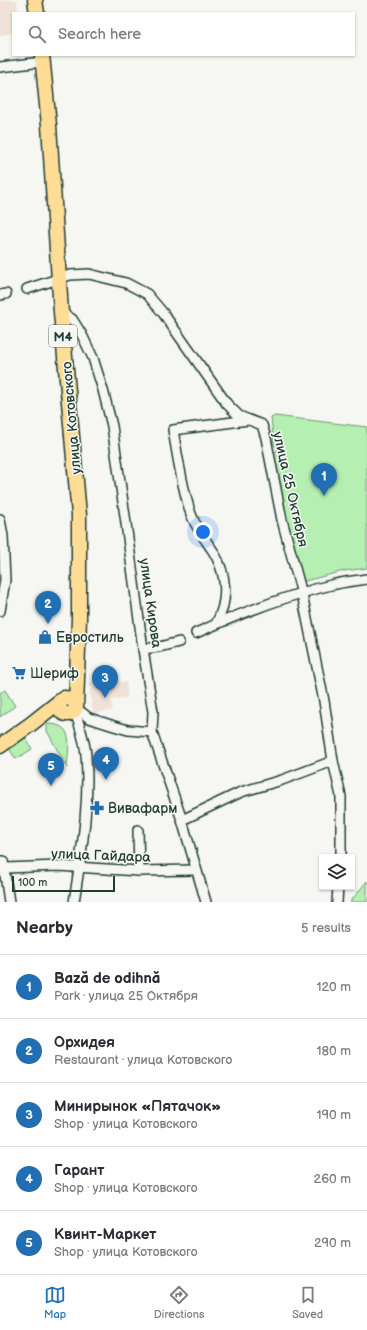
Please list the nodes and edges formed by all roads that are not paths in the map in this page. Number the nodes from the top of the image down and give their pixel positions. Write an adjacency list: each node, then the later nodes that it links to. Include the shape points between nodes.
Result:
1 (35, 0): 2 (highway)
2 (37, 12)
3 (42, 59): 4 (street); 5 (highway, улица Котовского / M4)
4 (0, 67)
5 (59, 279): 6 (street, улица 25 Октября); 7 (highway, улица Котовского / M4); 8 (street, улица 25 Октября, via 89,274 126,283 147,294 227,404 239,416)
6 (28, 289)
7 (61, 312): 16 (street, улица Кирова, via 72,319 93,358 110,419); 17 (highway, улица Котовского / M4, via 79,515 77,686)
8 (248, 420): 11 (street, улица 25 Октября, via 262,425 282,520); 13 (street, via 173,430 191,516 219,562 224,576 224,603)
9 (0, 519): 12 (street, via 5,580)
10 (367, 579): 11 (street, via 331,585)
11 (302, 594): 13 (street, via 270,603); 20 (street, улица 25 Октября, via 324,701)
12 (0, 611)
13 (216, 624): 14 (street)
14 (196, 633)
15 (179, 642): 16 (street, via 159,648)
16 (143, 649): 18 (street, улица Кирова, via 154,712)
17 (68, 707): 18 (street, via 114,726); 19 (highway, via 46,713); 25 (street, via 80,726 86,754 87,798)
18 (152, 732): 21 (street, улица Кирова)
19 (0, 746)
20 (333, 761): 21 (street, via 241,792); 23 (street, улица 25 Октября, via 341,796)
21 (182, 820): 26 (street, улица Кирова)
22 (138, 830): 27 (street)
23 (341, 854)
24 (2, 865): 25 (street, улица Гайдара); 29 (street)
25 (79, 867): 27 (street, улица Гайдара); 30 (street)
26 (196, 870): 27 (street, улица Гайдара); 31 (street, улица Кирова)
27 (139, 871)
28 (338, 890): 32 (street)
29 (9, 902)
30 (74, 902)
31 (206, 902)
32 (337, 902)

